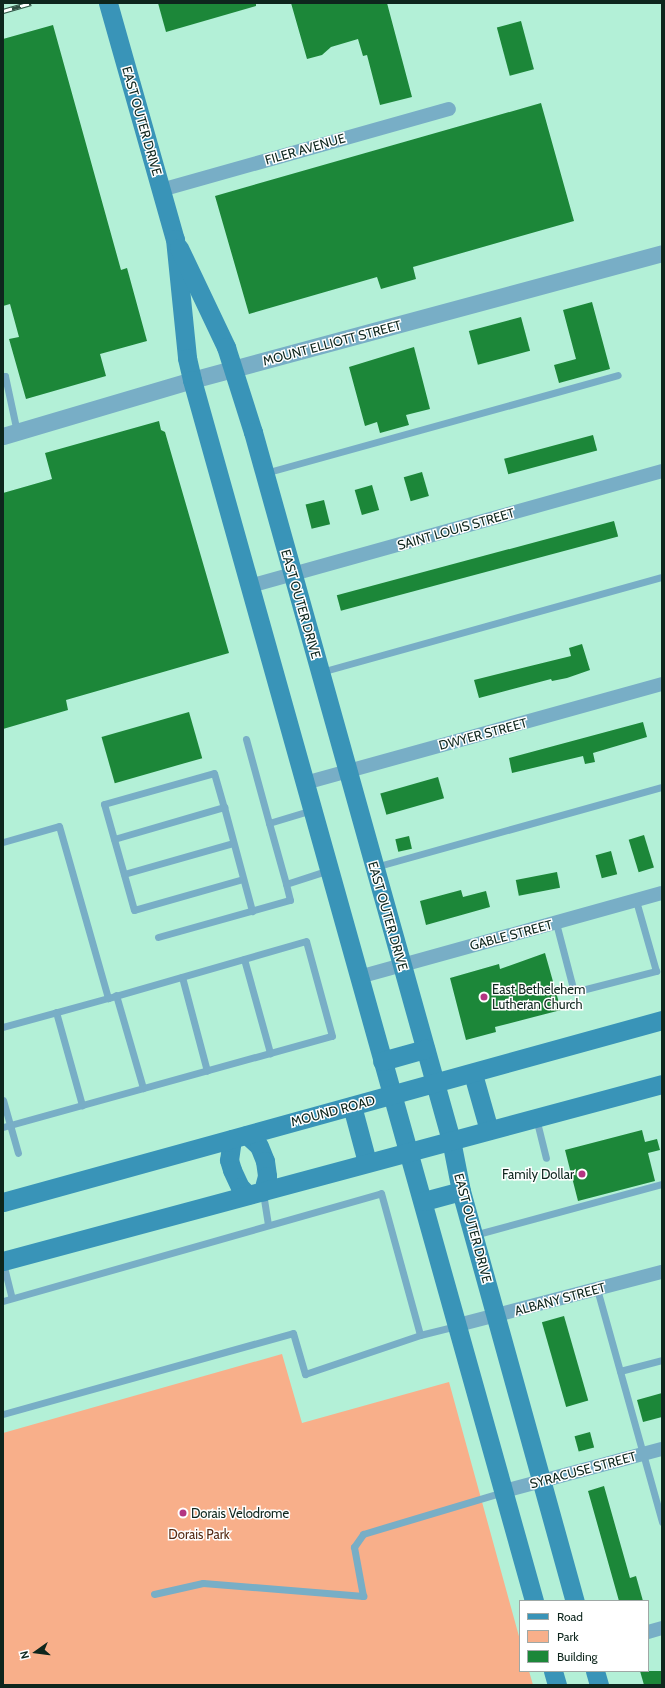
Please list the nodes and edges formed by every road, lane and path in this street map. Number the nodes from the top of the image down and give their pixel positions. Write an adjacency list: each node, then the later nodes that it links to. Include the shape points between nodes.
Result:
1 (108, 3): 3 (main road, EAST OUTER DRIVE)
2 (449, 109): 3 (street, FILER AVENUE)
3 (162, 190): 4 (main road, EAST OUTER DRIVE)
4 (175, 239): 7 (main road, EAST OUTER DRIVE, via 198,282); 10 (main road, EAST OUTER DRIVE, via 187,358)
5 (662, 253): 7 (street, MOUNT ELLIOTT STREET)
6 (3, 368): 9 (lane)
7 (234, 369): 10 (street, MOUNT ELLIOTT STREET); 13 (main road, EAST OUTER DRIVE)
8 (618, 375): 13 (lane)
9 (4, 376): 11 (lane)
10 (192, 380): 11 (street, MOUNT ELLIOTT STREET); 16 (main road, EAST OUTER DRIVE)
11 (10, 434)
12 (662, 471): 14 (street, SAINT LOUIS STREET)
13 (264, 473): 14 (main road, EAST OUTER DRIVE)
14 (292, 574): 16 (street, SAINT LOUIS STREET); 17 (main road, EAST OUTER DRIVE)
15 (662, 577): 17 (lane)
16 (250, 586): 21 (main road, EAST OUTER DRIVE)
17 (320, 672): 20 (main road, EAST OUTER DRIVE)
18 (662, 684): 20 (street, DWYER STREET)
19 (246, 739): 25 (lane)
20 (348, 771): 21 (street, DWYER STREET); 29 (main road, EAST OUTER DRIVE)
21 (305, 783): 24 (main road, EAST OUTER DRIVE)
22 (662, 787): 29 (lane)
23 (224, 807): 26 (lane); 26 (lane, via 214,773 104,804); 28 (lane)
24 (312, 810): 25 (lane); 30 (main road, EAST OUTER DRIVE)
25 (269, 823): 33 (lane)
26 (114, 839): 31 (lane)
27 (3, 842): 44 (lane, via 59,826)
28 (234, 843): 31 (lane); 32 (lane)
29 (374, 867): 40 (main road, EAST OUTER DRIVE)
30 (329, 870): 33 (lane); 42 (main road, EAST OUTER DRIVE)
31 (124, 874): 32 (lane, via 134,910)
32 (243, 879): 36 (lane)
33 (286, 884): 36 (lane, via 290,900)
34 (662, 894): 35 (street, GABLE STREET)
35 (636, 901): 37 (street, GABLE STREET); 37 (lane, via 656,971 574,992)
36 (252, 911): 38 (lane)
37 (556, 923): 40 (street, GABLE STREET)
38 (158, 936)
39 (244, 959): 41 (lane); 49 (lane); 49 (lane, via 306,941 332,1036)
40 (402, 965): 42 (street, GABLE STREET); 48 (main road, EAST OUTER DRIVE)
41 (182, 977): 43 (lane); 51 (lane)
42 (359, 977): 50 (main road, EAST OUTER DRIVE)
43 (116, 996): 44 (lane); 55 (lane)
44 (108, 998): 45 (lane)
45 (56, 1012): 47 (lane); 58 (lane)
46 (662, 1020): 52 (main road, MOUND ROAD)
47 (3, 1027)
48 (425, 1049): 50 (main road); 53 (main road, EAST OUTER DRIVE)
49 (270, 1053): 51 (lane)
50 (382, 1061): 56 (main road, EAST OUTER DRIVE)
51 (207, 1071): 55 (lane)
52 (473, 1074): 53 (main road, MOUND ROAD); 62 (main road)
53 (435, 1084): 56 (main road, MOUND ROAD); 64 (main road, EAST OUTER DRIVE)
54 (662, 1084): 60 (main road)
55 (143, 1088): 58 (lane)
56 (392, 1095): 59 (main road, MOUND ROAD); 65 (main road, EAST OUTER DRIVE)
57 (3, 1100): 61 (lane)
58 (82, 1105): 61 (lane)
59 (352, 1106): 63 (main road, MOUND ROAD); 68 (main road)
60 (536, 1118): 62 (main road); 67 (lane)
61 (6, 1126): 66 (lane)
62 (489, 1130): 64 (main road)
63 (239, 1137): 71 (main road, via 229,1160 232,1170 240,1188); 71 (main road, via 259,1146 265,1161 267,1176); 72 (main road, MOUND ROAD)
64 (451, 1140): 65 (main road); 70 (main road, EAST OUTER DRIVE)
65 (407, 1151): 68 (main road); 73 (main road, EAST OUTER DRIVE)
66 (18, 1154)
67 (546, 1158)
68 (367, 1162): 71 (main road)
69 (662, 1184): 75 (lane, via 559,1209)
70 (462, 1190): 73 (main road); 75 (main road, EAST OUTER DRIVE)
71 (256, 1193): 74 (lane); 76 (main road)
72 (3, 1202)
73 (424, 1202): 82 (main road, EAST OUTER DRIVE)
74 (268, 1225): 79 (lane); 83 (lane, via 381,1193)
75 (474, 1235): 81 (main road, EAST OUTER DRIVE)
76 (3, 1262): 79 (lane)
77 (662, 1272): 78 (street, ALBANY STREET)
78 (597, 1290): 81 (street, ALBANY STREET); 85 (lane)
79 (12, 1298): 80 (lane)
80 (3, 1301)
81 (497, 1315): 82 (street, ALBANY STREET); 89 (main road, EAST OUTER DRIVE)
82 (458, 1326): 83 (lane); 90 (main road, EAST OUTER DRIVE)
83 (420, 1335): 86 (lane, via 305,1374 293,1333)
84 (662, 1360): 85 (lane)
85 (620, 1371): 88 (lane)
86 (3, 1414)
87 (662, 1448): 88 (street, SYRACUSE STREET)
88 (643, 1454): 89 (street, SYRACUSE STREET); 91 (lane)
89 (543, 1481): 90 (street, SYRACUSE STREET); 94 (main road, EAST OUTER DRIVE)
90 (504, 1491): 92 (lane, via 364,1534 354,1547 363,1596 203,1583); 93 (main road, EAST OUTER DRIVE)
91 (662, 1522)
92 (154, 1594)
93 (534, 1600)
94 (576, 1600)
95 (662, 1628): 96 (street)
96 (649, 1632)
97 (554, 1672): 99 (main road)
98 (595, 1672): 100 (main road)
99 (557, 1685)
100 (599, 1685)

